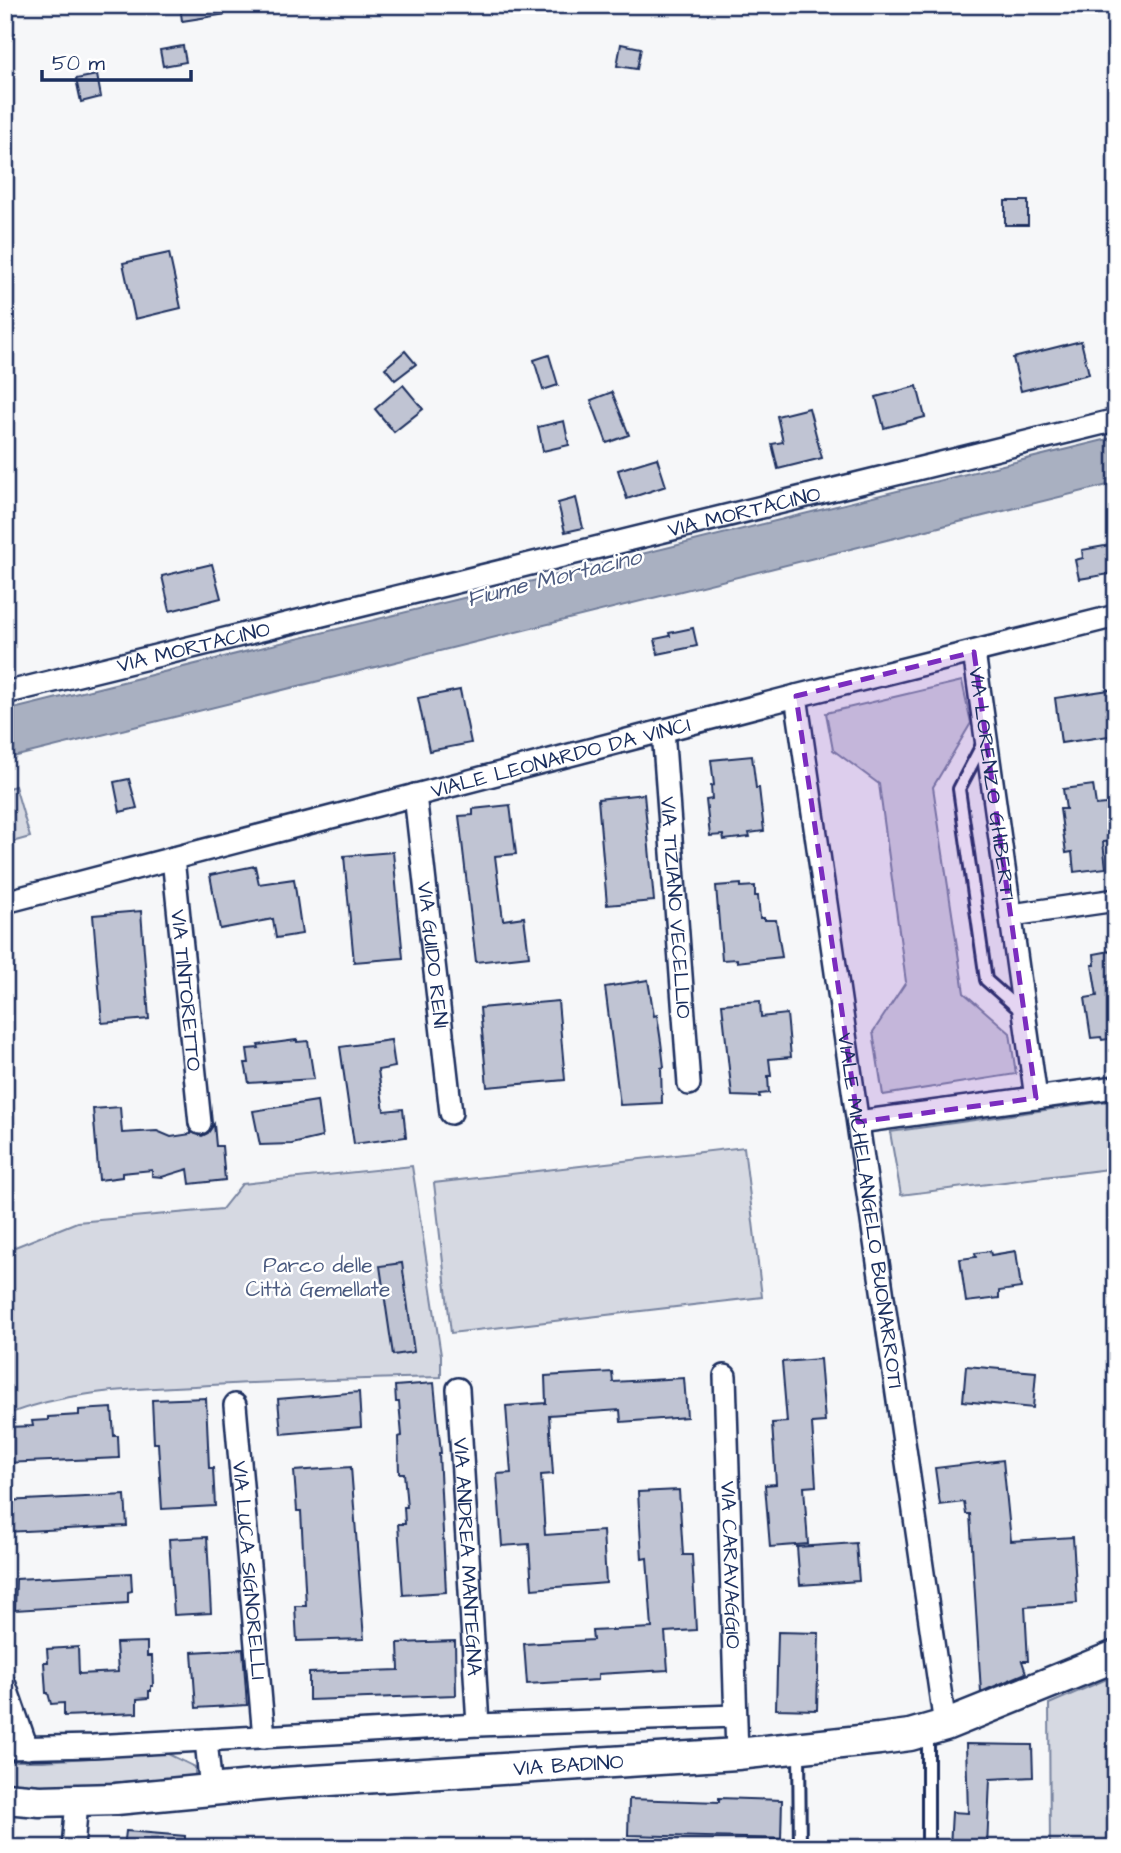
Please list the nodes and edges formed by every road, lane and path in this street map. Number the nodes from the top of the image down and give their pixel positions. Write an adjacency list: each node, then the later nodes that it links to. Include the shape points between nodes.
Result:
1 (1116, 420): 4 (street, VIA MORTACINO)
2 (1116, 616): 3 (street, VIALE LEONARDO DA VINCI)
3 (974, 652): 5 (street, VIALE LEONARDO DA VINCI); 7 (street, VIA LORENZO GHIBERTI)
4 (5, 692)
5 (796, 696): 6 (street, VIALE LEONARDO DA VINCI); 18 (street, VIALE MICHELANGELO BUONARROTI)
6 (663, 730): 8 (street, VIALE LEONARDO DA VINCI); 14 (street, VIA TIZIANO VECELLIO)
7 (986, 737): 12 (street, VIA LORENZO GHIBERTI); 13 (lane, via 959,789 986,980)
8 (415, 795): 9 (street, VIALE LEONARDO DA VINCI); 17 (street, VIA GUIDO RENI)
9 (173, 858): 11 (street, VIALE LEONARDO DA VINCI); 19 (street, VIA TINTORETTO)
10 (1116, 900): 12 (street, VIA LORENZO GHIBERTI)
11 (5, 902)
12 (1012, 915): 13 (street, VIA LORENZO GHIBERTI)
13 (1024, 1014): 16 (street, VIA LORENZO GHIBERTI)
14 (689, 1084)
15 (1116, 1087): 16 (street)
16 (1036, 1098): 18 (street)
17 (451, 1113)
18 (858, 1122): 27 (street, VIALE MICHELANGELO BUONARROTI)
19 (200, 1123)
20 (724, 1376): 25 (street, VIA CARAVAGGIO)
21 (458, 1389): 26 (street, VIA ANDREA MANTEGNA)
22 (235, 1405): 28 (street, VIA LUCA SIGNORELLI)
23 (1116, 1656): 27 (street, VIA BADINO)
24 (5, 1685): 30 (street)
25 (735, 1716): 26 (street, VIA BADINO); 32 (street, VIA CARAVAGGIO)
26 (478, 1725): 28 (street, VIA BADINO)
27 (937, 1728): 31 (street, VIA BADINO); 38 (lane)
28 (264, 1737): 29 (street, VIA BADINO)
29 (206, 1740): 30 (street, VIA BADINO); 33 (street)
30 (16, 1748)
31 (799, 1748): 32 (street, VIA BADINO); 37 (lane)
32 (737, 1754): 33 (street, VIA BADINO)
33 (211, 1790): 35 (street, VIA BADINO)
34 (5, 1798): 35 (street, VIA BADINO)
35 (76, 1801): 36 (street)
36 (74, 1848)
37 (800, 1848)
38 (928, 1848)

